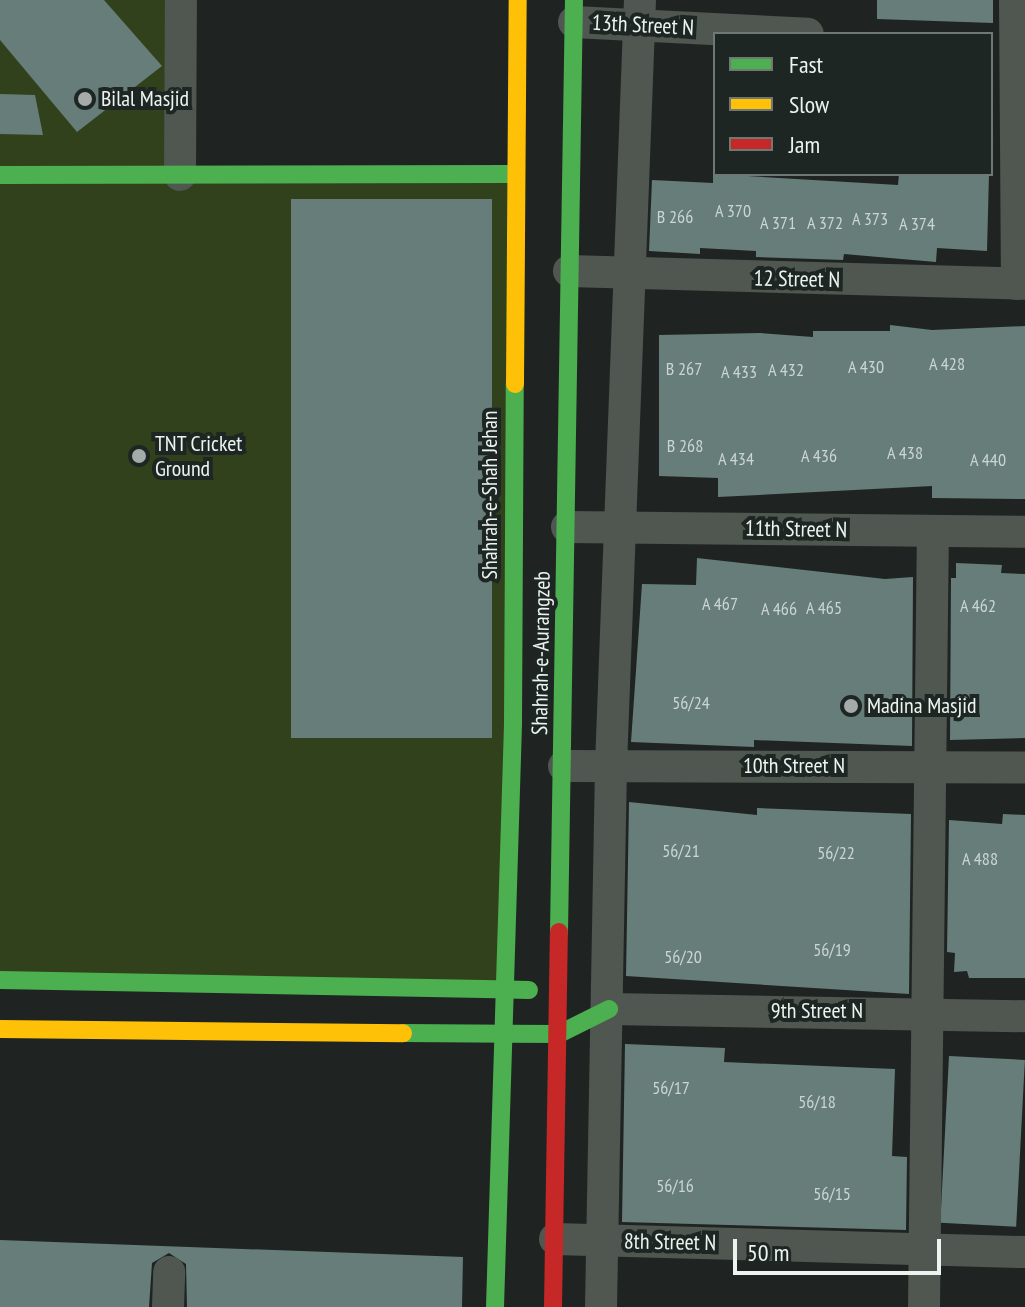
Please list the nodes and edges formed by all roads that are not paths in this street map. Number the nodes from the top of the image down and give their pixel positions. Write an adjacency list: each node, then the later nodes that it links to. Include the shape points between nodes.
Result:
1 (181, 0): 10 (street)
2 (518, 0): 8 (main road, Shahrah-e-Shah Jehan)
3 (1015, 0): 7 (street)
4 (574, 11): 5 (street, 13th Street N); 11 (main road, Shahrah-e-Aurangzeb)
5 (640, 12): 6 (street, 13th Street N); 12 (street)
6 (793, 32)
7 (1003, 45): 13 (street)
8 (515, 174): 10 (main road); 23 (main road, Shahrah-e-Shah Jehan, via 513,724)
9 (0, 175): 10 (main road)
10 (180, 175)
11 (569, 271): 12 (street, 12 Street N); 14 (main road, Shahrah-e-Aurangzeb)
12 (627, 275): 13 (street, 12 Street N); 15 (street)
13 (1021, 284)
14 (567, 527): 15 (street, 11th Street N); 19 (main road, Shahrah-e-Aurangzeb)
15 (624, 527): 16 (street, 11th Street N); 18 (street)
16 (933, 531): 17 (street, 11th Street N); 20 (street)
17 (1025, 532)
18 (611, 765): 19 (street, 10th Street N); 20 (street, 10th Street N); 25 (street)
19 (564, 766): 24 (main road, Shahrah-e-Aurangzeb)
20 (930, 767): 21 (street, 10th Street N); 26 (street)
21 (1025, 768)
22 (0, 980): 23 (main road)
23 (502, 989): 24 (main road); 30 (main road)
24 (559, 992): 25 (main road); 29 (main road, Shahrah-e-Aurangzeb)
25 (609, 1009): 26 (street, 9th Street N); 29 (main road); 32 (street)
26 (928, 1012): 27 (street, 9th Street N); 33 (street)
27 (1025, 1016)
28 (0, 1029): 30 (main road)
29 (559, 1034): 30 (main road); 31 (main road, Shahrah-e-Aurangzeb)
30 (500, 1035): 37 (main road)
31 (555, 1239): 32 (street, 8th Street N); 38 (main road, Shahrah-e-Aurangzeb)
32 (604, 1241): 33 (street, 8th Street N); 39 (street)
33 (925, 1249): 34 (street, 8th Street N); 40 (street)
34 (1025, 1252)
35 (169, 1272): 36 (street)
36 (168, 1307)
37 (495, 1307)
38 (553, 1307)
39 (601, 1307)
40 (924, 1307)

